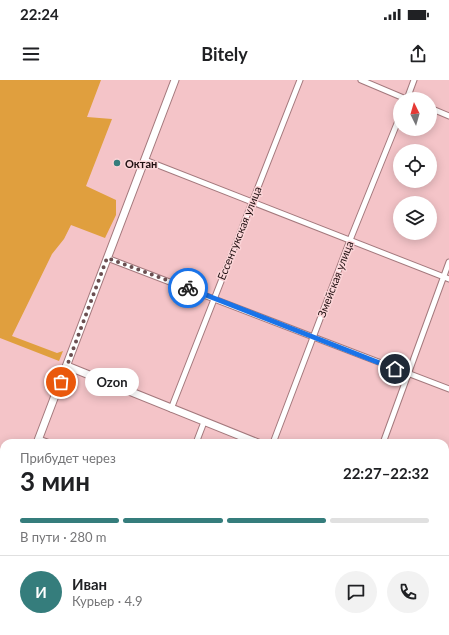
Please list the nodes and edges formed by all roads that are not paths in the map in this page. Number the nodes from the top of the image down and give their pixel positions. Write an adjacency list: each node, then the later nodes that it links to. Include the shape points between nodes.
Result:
1 (175, 80): 10 (main road)
2 (300, 80): 11 (street, Ессентукская улица)
3 (361, 80): 6 (street)
4 (414, 80): 5 (street)
5 (410, 92)
6 (393, 93)
7 (437, 111): 8 (street)
8 (449, 116)
9 (393, 133): 12 (street, Змейская улица)
10 (145, 160): 11 (street); 13 (main road)
11 (251, 202): 12 (street); 16 (street, Ессентукская улица)
12 (350, 240): 15 (street); 17 (street, Змейская улица)
13 (107, 258): 16 (street); 18 (main road)
14 (449, 262): 15 (street)
15 (446, 278): 19 (street)
16 (213, 298): 17 (street); 21 (street, Ессентукская улица)
17 (313, 338): 19 (street); 26 (street, Змейская улица)
18 (67, 366): 21 (main road); 23 (main road)
19 (408, 374): 20 (street); 27 (street)
20 (449, 389)
21 (171, 409): 22 (main road)
22 (204, 422): 24 (street); 25 (main road)
23 (39, 439)
24 (198, 439)
25 (248, 439)
26 (275, 439)
27 (384, 439)

